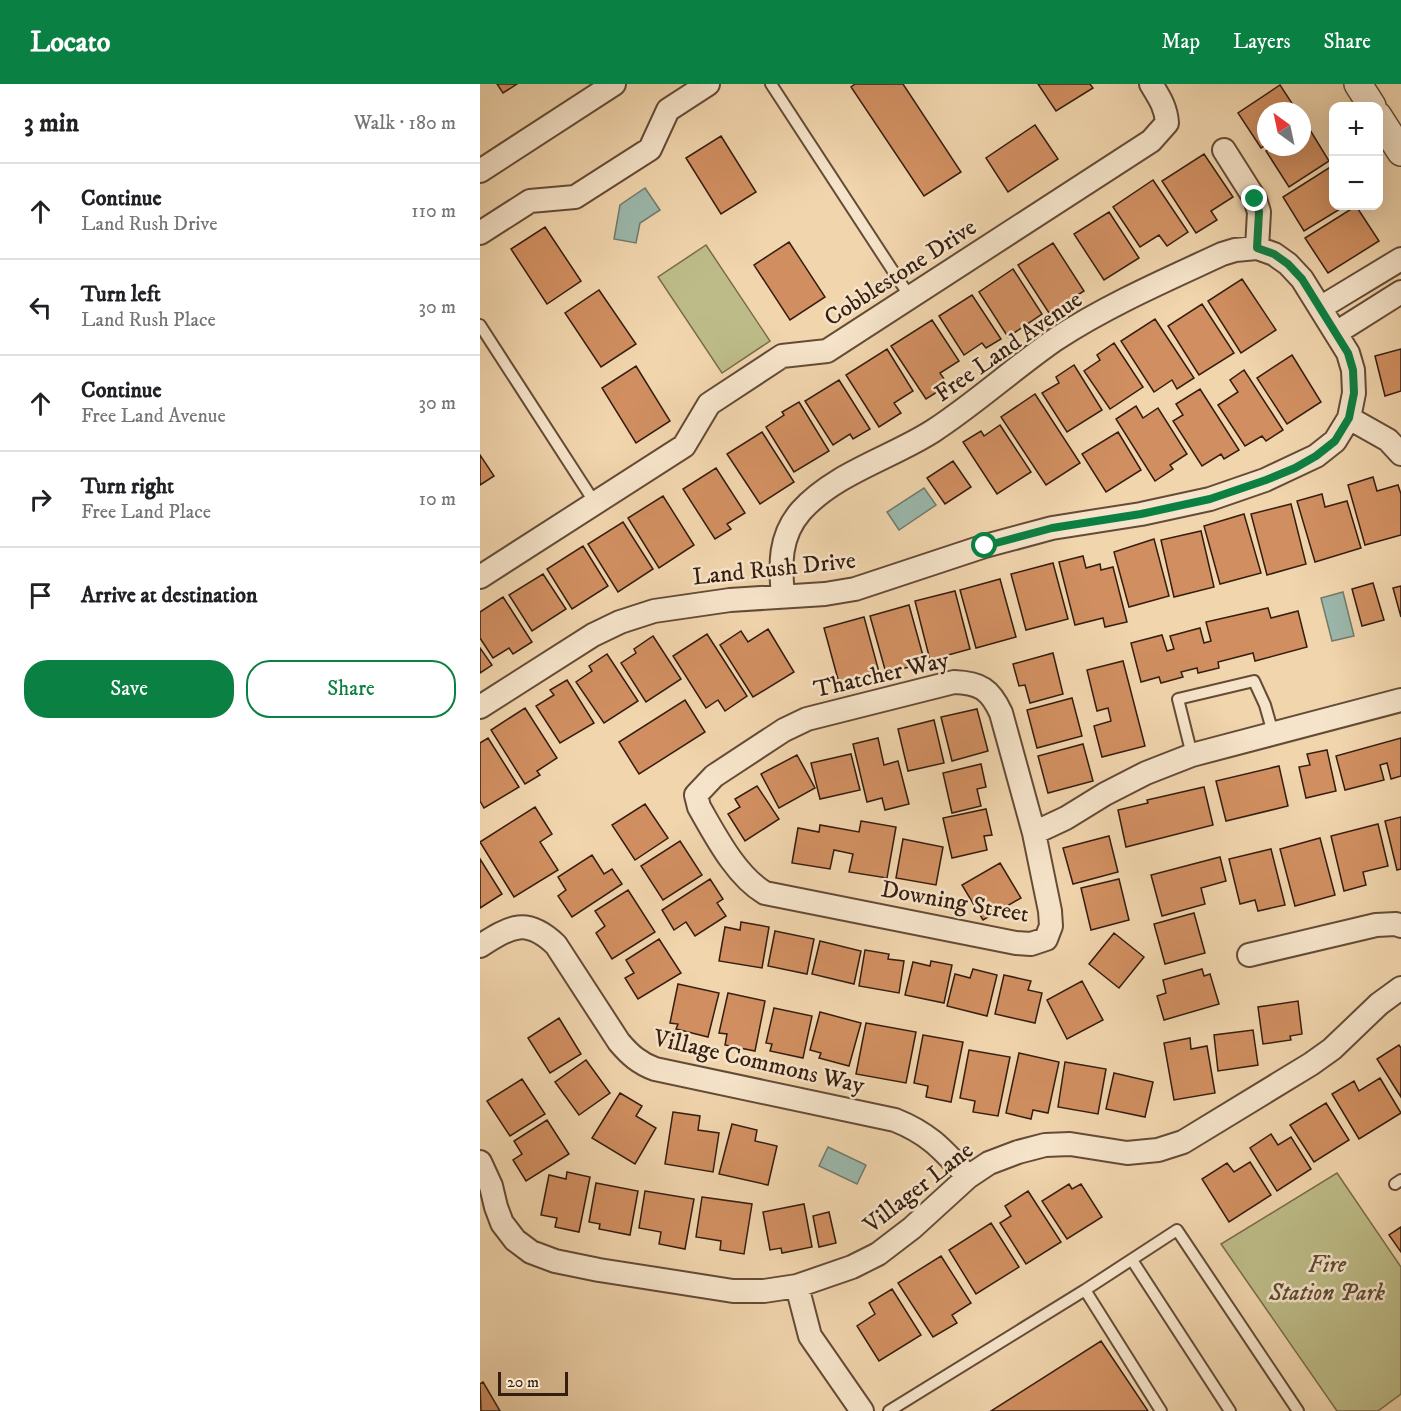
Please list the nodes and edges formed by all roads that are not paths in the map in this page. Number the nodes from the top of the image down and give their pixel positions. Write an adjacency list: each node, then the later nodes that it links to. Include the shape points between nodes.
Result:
1 (614, 84): 10 (street)
2 (708, 84): 11 (street, via 668,110 650,149 575,197 530,201)
3 (771, 84): 14 (lane)
4 (1151, 84): 14 (street, Cobblestone Drive, via 1167,112 1167,123 1151,141)
5 (1358, 84): 6 (street)
6 (1369, 102)
7 (1383, 124): 9 (street)
8 (1224, 150): 12 (street, via 1255,199 1259,212)
9 (1401, 152)
10 (480, 171)
11 (480, 233)
12 (1257, 248): 15 (street, via 1288,264); 22 (street, Free Land Avenue, via 1222,254 1101,313 1029,358 932,431 825,490 801,510 788,529 781,549)
13 (1396, 277): 15 (street); 17 (street)
14 (910, 297): 20 (street, Cobblestone Drive, via 827,351 782,356 709,404 684,446)
15 (1320, 308): 17 (street)
16 (480, 325): 20 (lane)
17 (1336, 333): 18 (street, via 1353,370)
18 (1349, 418): 19 (street, via 1388,440); 22 (street, Land Rush Drive, via 1335,441 1316,456 1266,480 1210,499 1052,528 855,589)
19 (1401, 454)
20 (595, 503): 21 (street, Cobblestone Drive)
21 (480, 577)
22 (783, 596): 24 (street, Land Rush Drive, via 690,605 620,622 567,650)
23 (1401, 700): 25 (street)
24 (480, 707)
25 (1273, 733): 26 (street); 26 (lane, via 1254,681 1178,699)
26 (1192, 755): 28 (street, via 1146,772)
27 (696, 795): 28 (street, Thatcher Way, via 714,776 801,722 954,682 969,682 984,688 1001,713); 28 (street, Downing Street, via 706,820 742,874 765,893 1031,944 1046,939 1051,926)
28 (1034, 833)
29 (1401, 926): 31 (street, via 1377,925)
30 (480, 946): 34 (street, Village Commons Way, via 509,929 532,927 556,945 619,1042 641,1063 896,1120 934,1140)
31 (1249, 955)
32 (1401, 988): 34 (street, Villager Lane, via 1311,1064 1183,1142 1158,1150 1127,1153 1070,1144 1045,1145 989,1164)
33 (480, 1161): 36 (street, Villager Lane, via 502,1223 515,1240 555,1261 733,1291 764,1292)
34 (968, 1177): 36 (street, Villager Lane, via 878,1254)
35 (1132, 1260): 37 (lane); 41 (lane); 42 (lane, via 1178,1230)
36 (797, 1286): 38 (street, via 810,1336)
37 (1085, 1290): 39 (lane); 40 (lane)
38 (862, 1411)
39 (889, 1411)
40 (1161, 1411)
41 (1230, 1411)
42 (1298, 1411)

